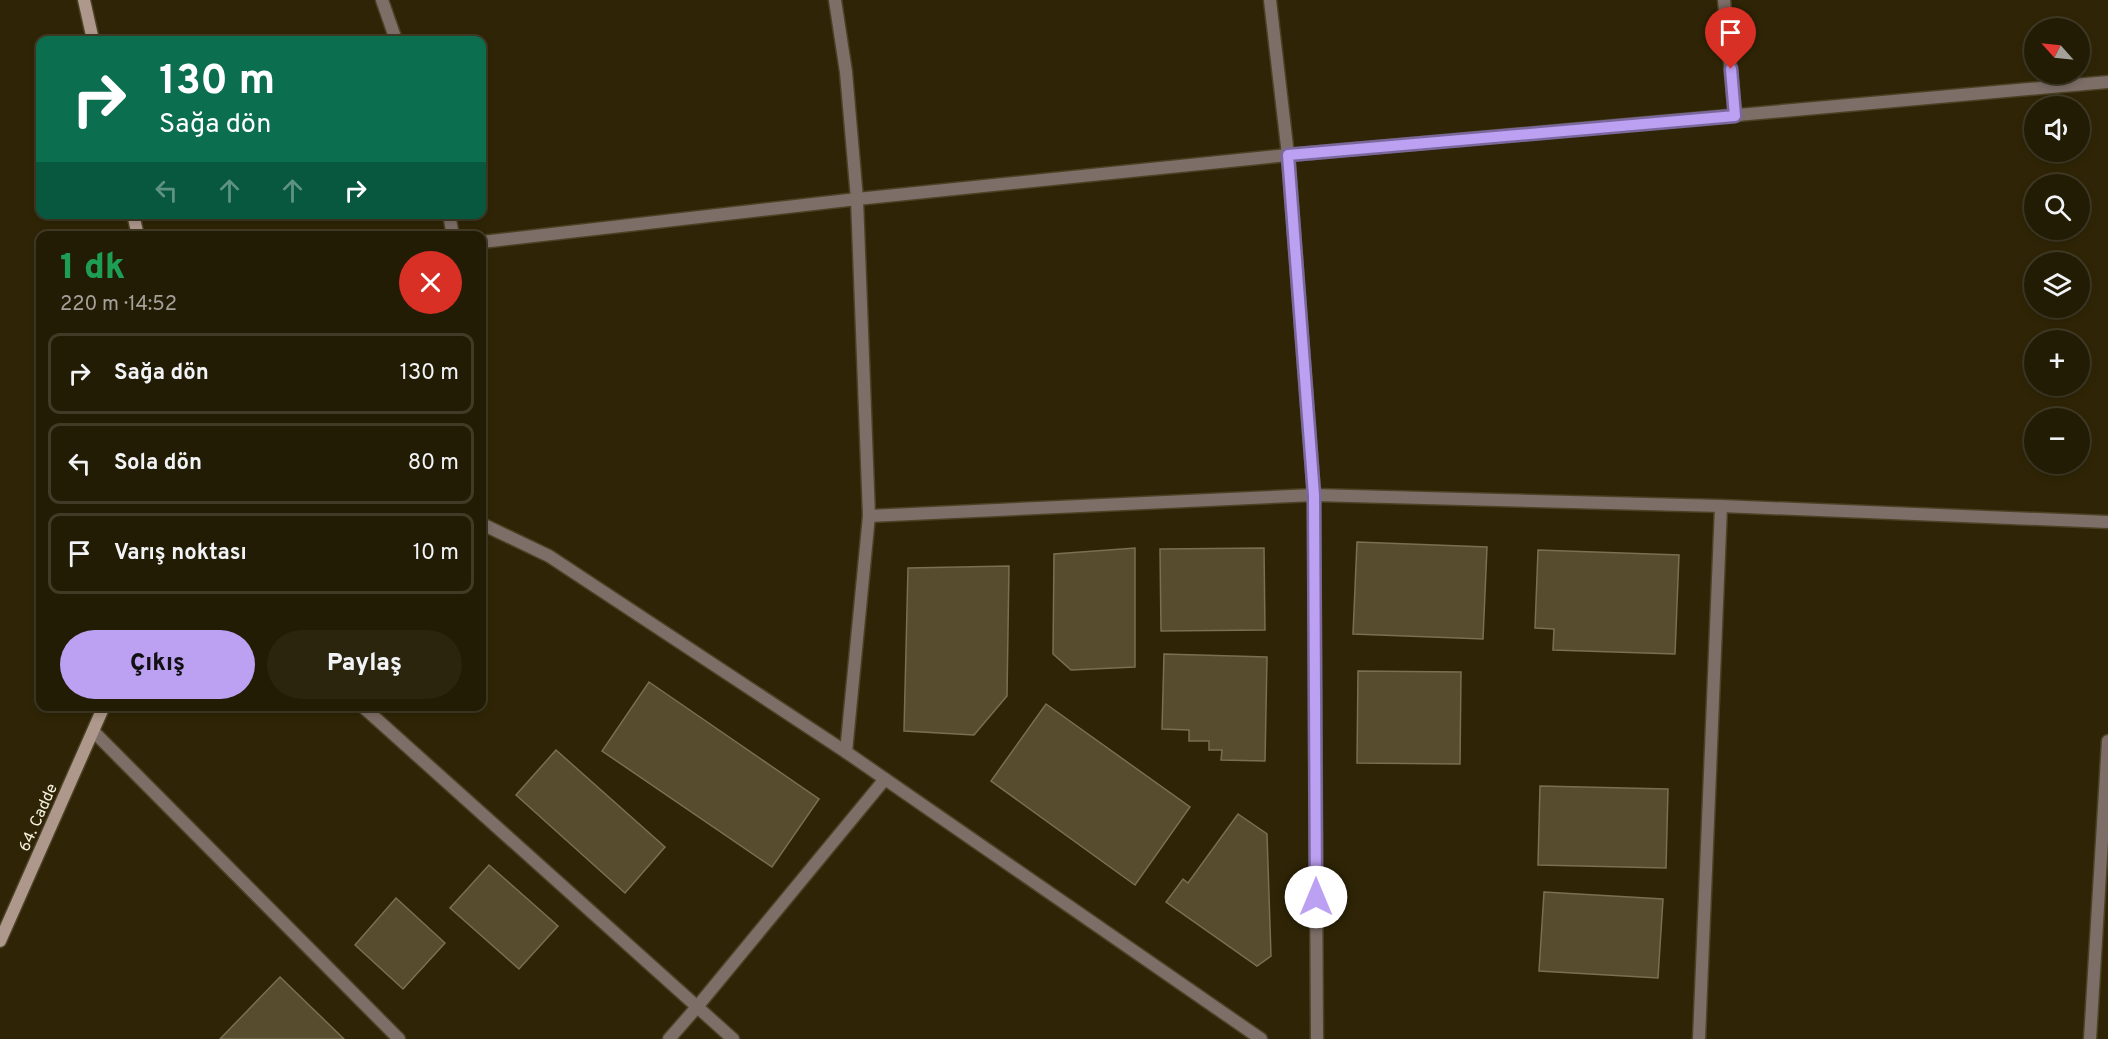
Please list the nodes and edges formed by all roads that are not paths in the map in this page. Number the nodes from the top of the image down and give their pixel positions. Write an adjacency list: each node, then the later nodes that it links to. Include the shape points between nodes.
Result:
1 (84, 0): 6 (main road)
2 (382, 0): 7 (street)
3 (835, 0): 11 (street, via 846,72)
4 (1270, 0): 10 (street)
5 (1724, 0): 9 (street)
6 (92, 36)
7 (395, 36)
8 (2108, 82): 9 (street)
9 (1735, 116): 10 (street)
10 (1288, 155): 11 (street); 13 (street)
11 (857, 199): 12 (street); 15 (street)
12 (486, 242)
13 (1314, 495): 14 (street); 15 (street); 30 (street)
14 (1721, 506): 16 (street); 31 (street)
15 (870, 516): 22 (street)
16 (2108, 522)
17 (486, 527): 22 (street, via 549,556)
18 (102, 711): 20 (main road, 64. Cadde)
19 (368, 711): 25 (street)
20 (94, 732): 24 (main road, 64. Cadde); 26 (street)
21 (2108, 741): 32 (street)
22 (846, 752): 23 (street)
23 (885, 779): 25 (street); 29 (street)
24 (0, 941)
25 (698, 1007): 27 (street); 28 (street)
26 (399, 1039)
27 (669, 1039)
28 (733, 1039)
29 (1261, 1039)
30 (1317, 1039)
31 (1699, 1039)
32 (2090, 1039)

